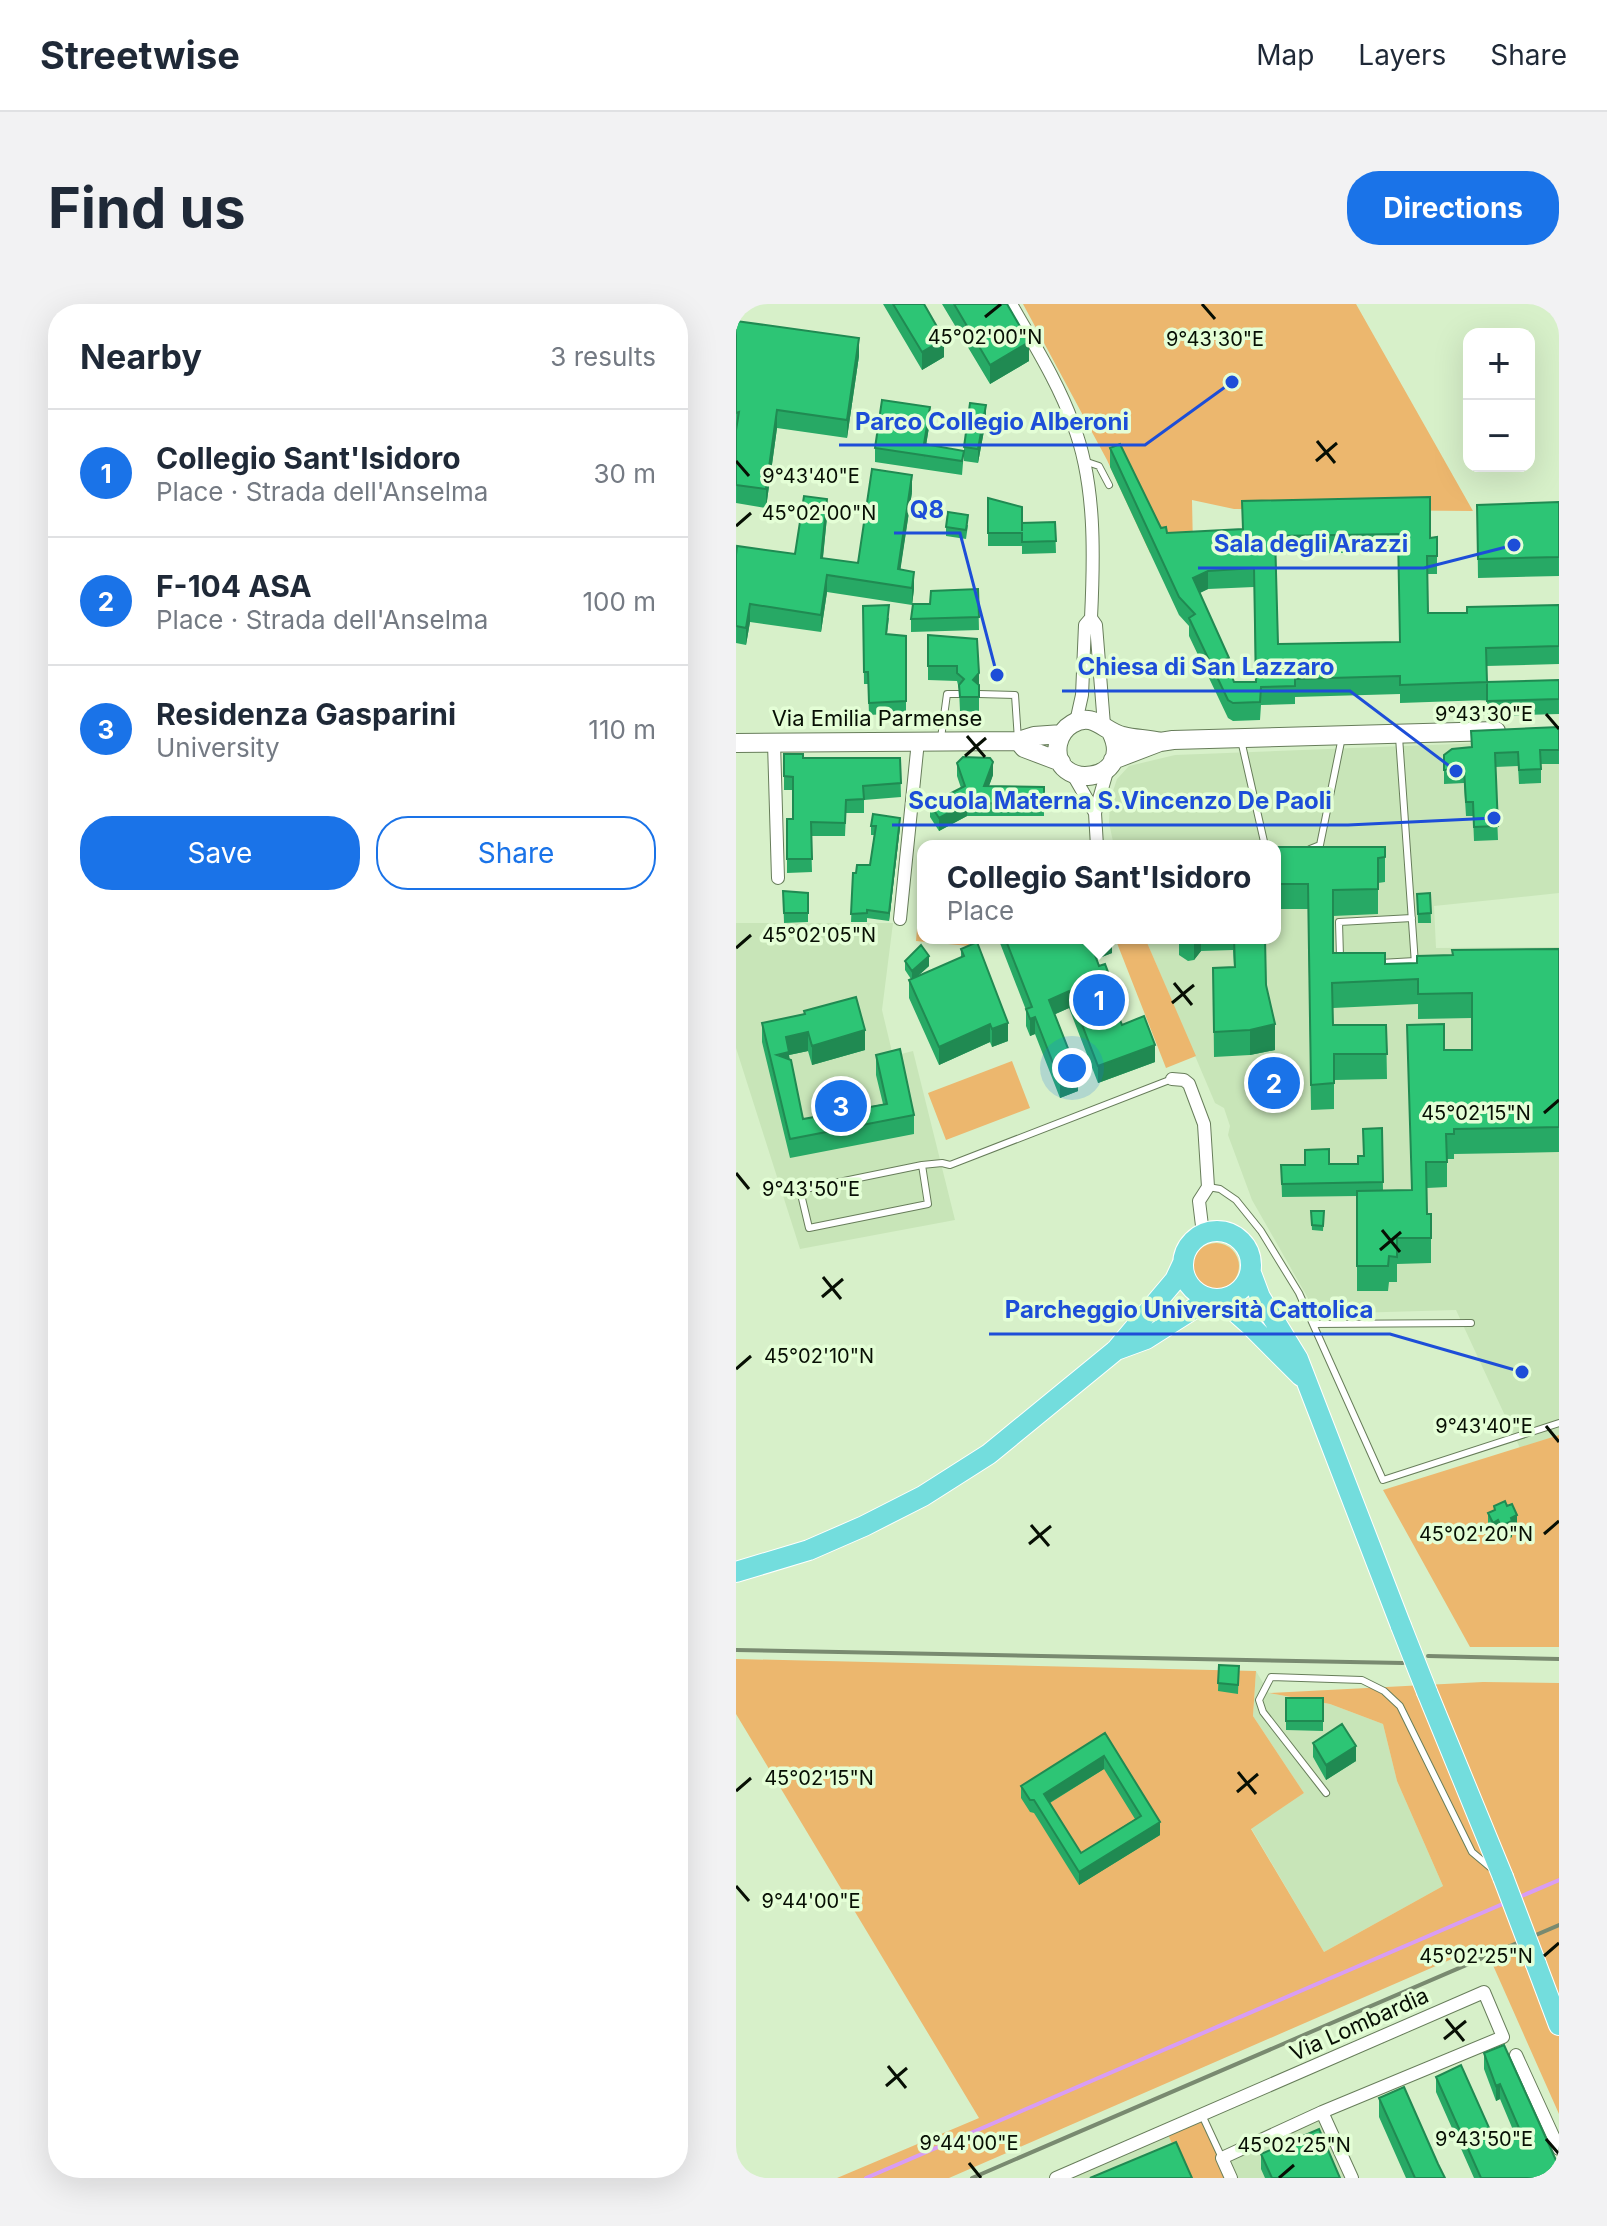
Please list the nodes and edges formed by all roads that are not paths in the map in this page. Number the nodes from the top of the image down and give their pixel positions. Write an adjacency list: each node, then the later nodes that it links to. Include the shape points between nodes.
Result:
1 (1011, 304): 2 (street, via 1056,386)
2 (1084, 461): 3 (lane, via 1099,466); 4 (street)
3 (1109, 485)
4 (1091, 618): 7 (street, via 1085,625 1082,695); 8 (street)
5 (958, 694): 14 (lane, via 947,694)
6 (979, 694): 15 (lane, via 1015,695)
7 (1069, 728): 8 (main road, Via Emilia Parmense, via 1090,720); 15 (main road, Via Emilia Parmense); 20 (main road, via 1058,748)
8 (1107, 729): 16 (main road, Via Emilia Parmense); 19 (main road, via 1116,746)
9 (1512, 731): 10 (main road, Via Emilia Parmense)
10 (1399, 733): 11 (main road, Via Emilia Parmense); 26 (lane)
11 (1342, 735): 12 (main road, Via Emilia Parmense); 24 (lane, via 1320,845)
12 (1240, 737): 16 (main road, Via Emilia Parmense); 23 (lane)
13 (918, 741): 14 (main road, Via Emilia Parmense); 18 (main road, Via Emilia Parmense); 27 (street)
14 (941, 741): 15 (main road, Via Emilia Parmense)
15 (1018, 741): 20 (main road, Via Emilia Parmense)
16 (1160, 742): 19 (main road, Via Emilia Parmense)
17 (736, 743): 18 (main road, Via Emilia Parmense)
18 (774, 743): 25 (street)
19 (1111, 764): 20 (main road, Via Emilia Parmense, via 1087,777); 21 (street)
20 (1066, 768): 21 (street)
21 (1095, 813): 22 (street)
22 (1097, 840)
23 (1264, 840)
24 (1306, 850)
25 (778, 878)
26 (1412, 918): 28 (lane); 31 (lane, via 1339,922)
27 (900, 919)
28 (1415, 963): 29 (lane); 30 (lane)
29 (1371, 964)
30 (1431, 964)
31 (1341, 966)
32 (1172, 1079): 33 (lane, via 950,1165); 34 (street, via 1189,1084 1204,1124)
33 (922, 1165): 33 (lane, via 800,1190 809,1228 928,1204)
34 (1208, 1187): 35 (street, via 1199,1201); 40 (lane, via 1228,1193 1261,1231)
35 (1203, 1234): 36 (main road, via 1186,1251); 37 (main road, via 1226,1231 1239,1237 1250,1254)
36 (1183, 1263): 38 (main road, via 1191,1287); 41 (main road, via 1175,1280)
37 (1251, 1273): 38 (main road, via 1235,1295); 42 (main road)
38 (1216, 1300): 41 (main road); 42 (main road)
39 (1471, 1323): 40 (lane)
40 (1313, 1324): 43 (lane, via 1383,1480)
41 (1116, 1350): 44 (main road, via 989,1454 923,1496 809,1550)
42 (1304, 1378): 46 (main road, bridge)
43 (1559, 1423)
44 (736, 1572)
45 (1326, 1793): 46 (lane, via 1263,1712 1259,1700 1271,1677 1362,1680 1384,1691 1400,1706 1472,1852)
46 (1503, 1877): 47 (main road, bridge)
47 (1559, 2025)
48 (1516, 2055): 51 (street)
49 (1322, 2112): 50 (street, Via Lombardia, via 1503,2037 1484,1992); 52 (street, Via Lombardia); 55 (street)
50 (1202, 2115): 52 (lane); 53 (street, Via Lombardia)
51 (1559, 2149)
52 (1222, 2158): 54 (street)
53 (1056, 2178)
54 (1231, 2178)
55 (1352, 2178)

